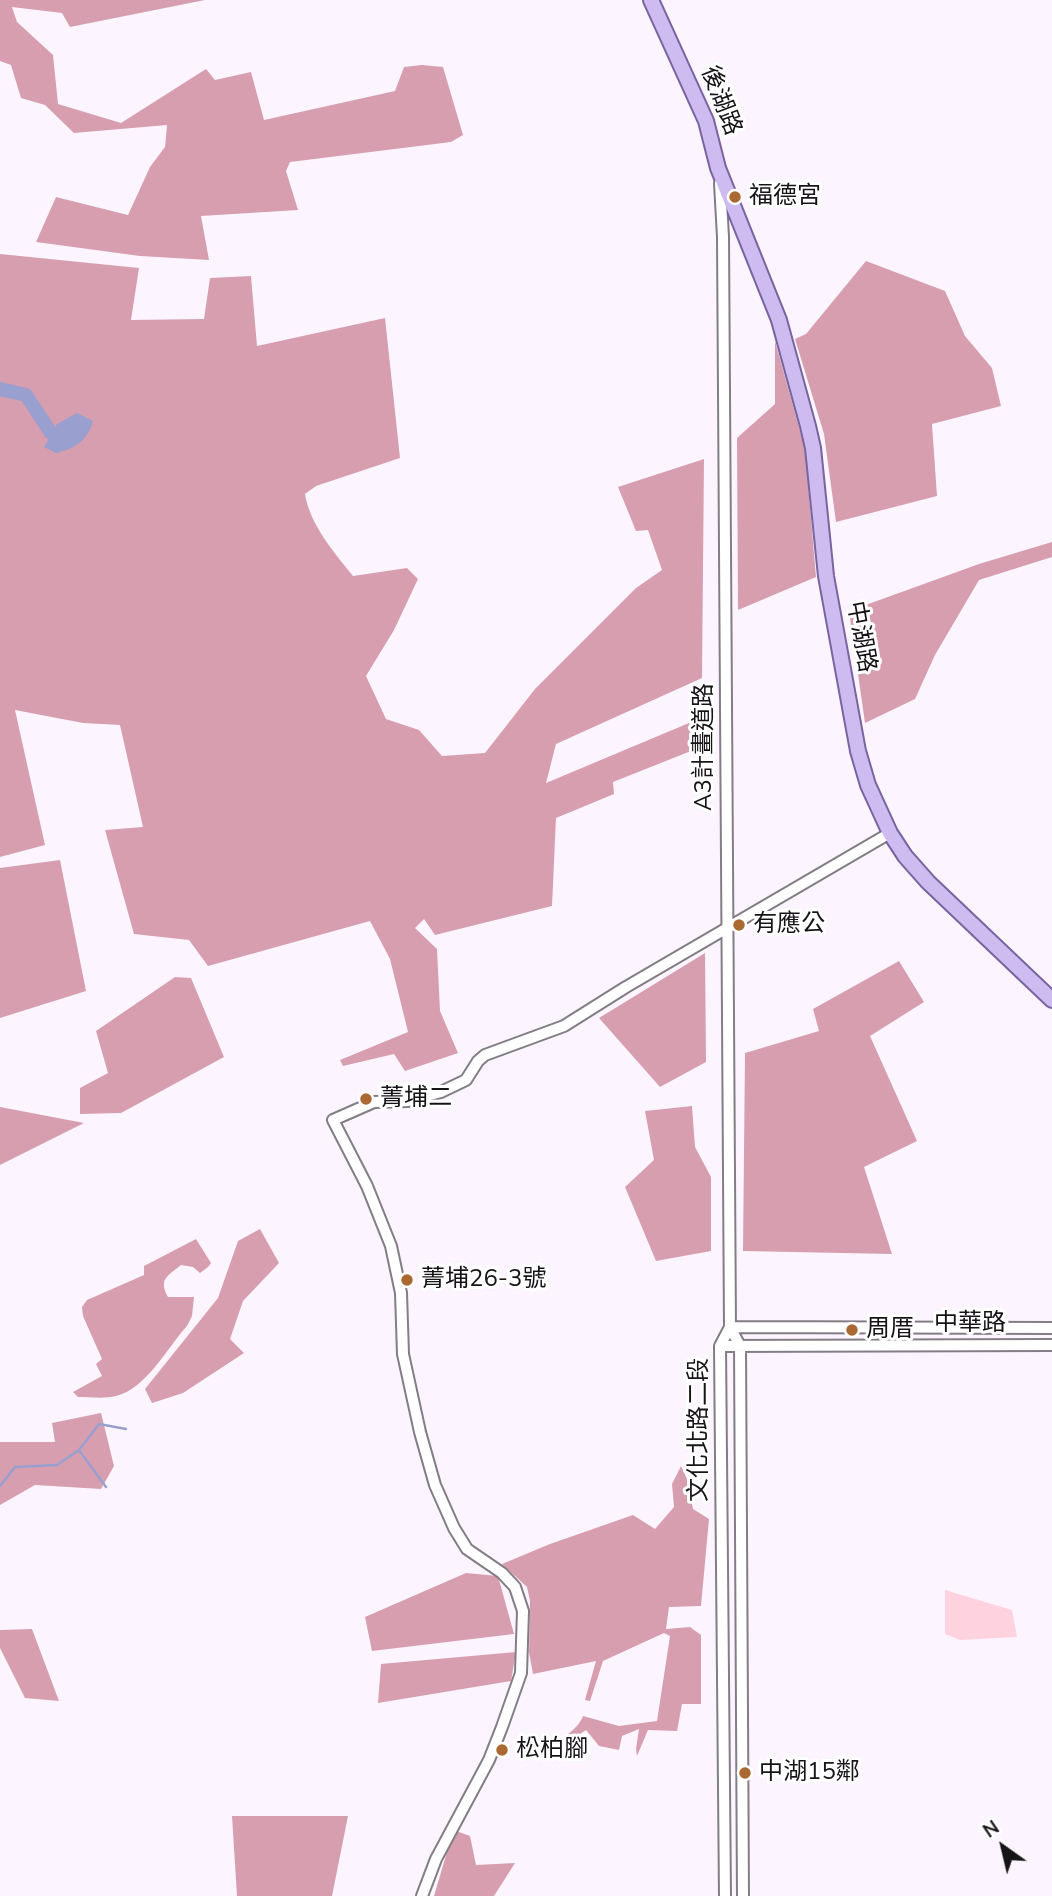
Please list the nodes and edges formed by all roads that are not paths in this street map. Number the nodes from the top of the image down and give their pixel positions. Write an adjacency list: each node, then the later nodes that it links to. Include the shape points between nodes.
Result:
1 (651, 0): 2 (main road, 後湖路, via 706,121)
2 (718, 168): 3 (main road, 後湖路); 5 (street, A3計畫道路, via 723,237)
3 (739, 221): 4 (main road, 中湖路, via 779,320 808,426 826,576 858,751)
4 (890, 833): 5 (street); 6 (main road, 中湖路, via 928,882)
5 (727, 928): 7 (street, A3計畫道路); 12 (street, via 564,1026 485,1055 466,1080 408,1101 374,1102 333,1120 391,1246 401,1293 404,1354 435,1485 467,1549 509,1580 523,1611 521,1673 502,1727)
6 (1052, 1000)
7 (730, 1327): 8 (street, 中華路); 10 (street, 文化北路二段); 11 (street, 文化北路二段)
8 (1052, 1328)
9 (1052, 1345): 11 (street, 中華路)
10 (720, 1346): 11 (street, 中華路); 13 (street, 文化北路二段)
11 (740, 1346): 14 (street, 文化北路二段)
12 (422, 1896)
13 (725, 1896)
14 (743, 1896)

